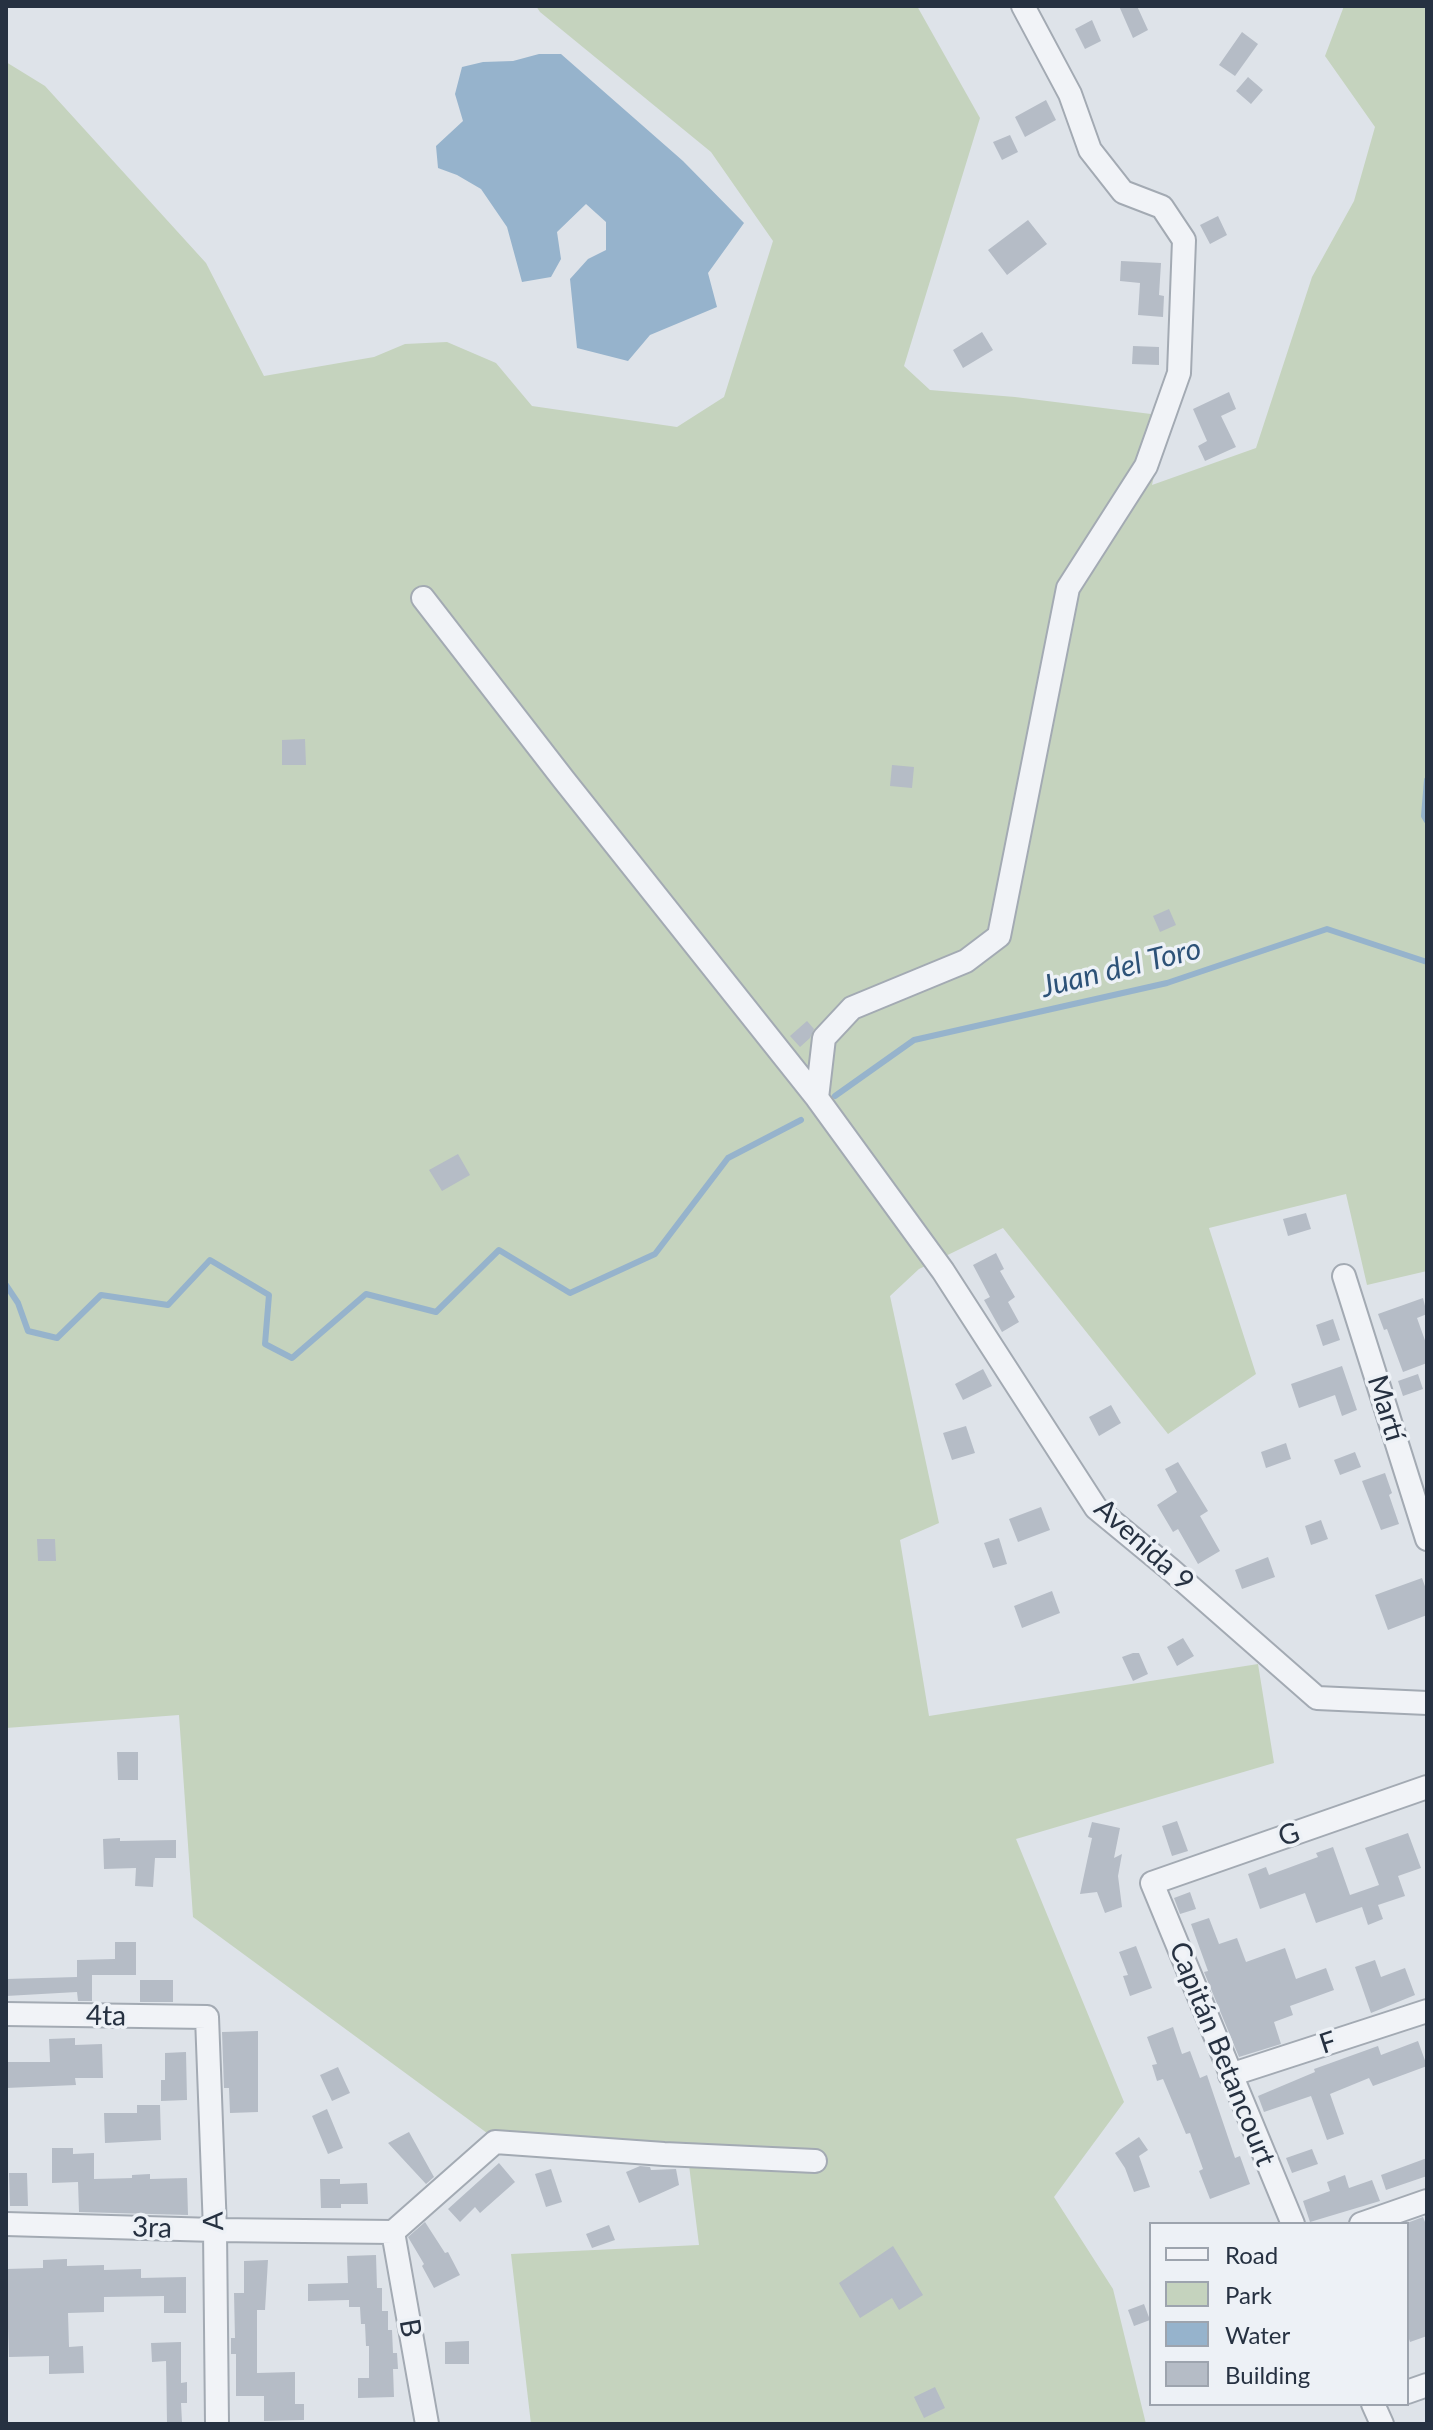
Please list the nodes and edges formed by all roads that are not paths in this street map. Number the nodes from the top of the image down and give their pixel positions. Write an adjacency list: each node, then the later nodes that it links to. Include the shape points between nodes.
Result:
1 (1023, 6): 3 (street, via 1070,94 1090,150 1123,192 1162,207 1184,240 1179,373 1146,466 1068,588 999,936 966,961 852,1008 824,1038)
2 (423, 598): 3 (street, Avenida 9)
3 (817, 1098): 6 (street, Avenida 9, via 943,1271 1096,1508 1317,1698)
4 (1344, 1276): 5 (street, Martí)
5 (1426, 1535)
6 (1427, 1703)
7 (1427, 1787): 8 (street, G)
8 (1152, 1883): 12 (street, Capitán Betancourt)
9 (1427, 2011): 12 (street, F)
10 (6, 2014): 11 (street, 4ta)
11 (207, 2017): 18 (street, A)
12 (1230, 2075): 15 (street, Capitán Betancourt)
13 (815, 2161): 19 (street, via 495,2142)
14 (1427, 2201): 16 (street)
15 (1292, 2222)
16 (1367, 2222)
17 (6, 2224): 18 (street, 3ra)
18 (215, 2230): 19 (street, 3ra); 20 (street, A)
19 (393, 2232): 21 (street, B)
20 (217, 2424)
21 (427, 2424)

